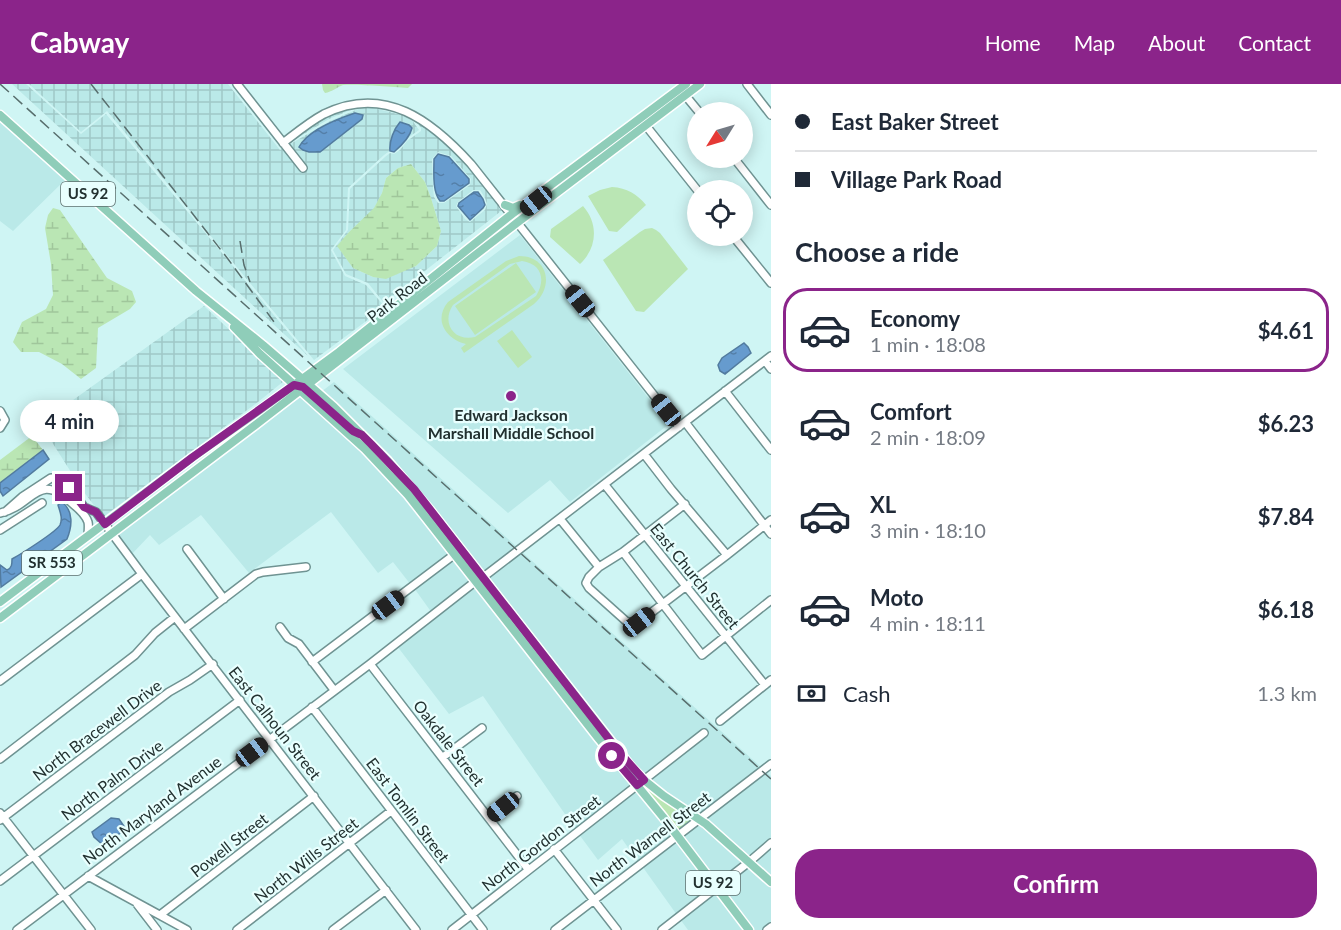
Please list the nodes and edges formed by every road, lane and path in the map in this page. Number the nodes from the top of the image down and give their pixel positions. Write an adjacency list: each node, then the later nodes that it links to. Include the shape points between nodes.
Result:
1 (237, 84): 11 (street)
2 (687, 84): 10 (main road)
3 (700, 84): 6 (main road, Park Road)
4 (760, 84): 5 (street)
5 (749, 87): 9 (street)
6 (685, 95): 7 (street); 10 (main road, Park Road)
7 (691, 102)
8 (0, 115): 25 (main road, US 92, via 215,307 260,354)
9 (771, 115)
10 (643, 121): 14 (main road, Park Road); 15 (street); 19 (main road, Park Road)
11 (283, 143): 12 (street); 16 (street, via 326,113 347,104 399,106 430,124 454,145)
12 (303, 168)
13 (742, 168): 17 (street)
14 (562, 176): 16 (main road, via 519,205); 18 (main road, Park Road); 19 (main road, via 520,215)
15 (689, 180)
16 (505, 205): 18 (street)
17 (771, 205)
18 (512, 214): 19 (street); 21 (main road, via 506,227); 25 (main road, Park Road)
19 (518, 222): 21 (main road, Park Road); 28 (street)
20 (741, 246): 22 (street)
21 (464, 264): 25 (main road, Park Road)
22 (771, 283)
23 (768, 358): 24 (street); 26 (street, North Maryland Avenue)
24 (771, 369)
25 (301, 385): 43 (main road, Park Road / SR 553, via 193,457); 46 (main road, Park Road / SR 553); 52 (main road, US 92, via 383,466); 57 (main road, US 92, via 349,422 414,489)
26 (725, 391): 28 (street, North Maryland Avenue); 30 (street)
27 (0, 411): 29 (street, via 5,420)
28 (682, 424): 31 (street, North Maryland Avenue); 44 (street)
29 (0, 428)
30 (771, 450)
31 (644, 454): 32 (street, North Maryland Avenue); 37 (street)
32 (605, 484): 41 (street, North Maryland Avenue); 48 (street, East Church Street)
33 (40, 488): 34 (street, via 51,478 62,479); 35 (street); 39 (street)
34 (69, 488): 35 (street); 38 (street)
35 (63, 494): 38 (street)
36 (42, 503): 40 (street)
37 (685, 504): 48 (street); 53 (street)
38 (82, 509): 43 (street, East Calhoun Street, via 96,512); 49 (street, via 88,521)
39 (6, 511): 40 (street)
40 (18, 519): 45 (street)
41 (560, 519): 55 (street); 57 (street, North Maryland Avenue)
42 (771, 520): 44 (street)
43 (105, 524): 46 (street, East Calhoun Street); 49 (main road, SR 553)
44 (764, 525): 47 (street); 53 (street)
45 (0, 530)
46 (112, 533): 56 (street, East Calhoun Street); 64 (main road, SR 553)
47 (771, 534)
48 (645, 535): 51 (street); 58 (street, East Church Street)
49 (88, 536): 61 (main road, SR 553)
50 (187, 549): 59 (street)
51 (623, 552): 55 (street); 62 (street)
52 (455, 554): 57 (main road, US 92); 68 (street)
53 (727, 555): 58 (street)
54 (306, 567): 59 (street, via 256,574)
55 (599, 567): 62 (street, via 586,583 627,622 639,622)
56 (142, 574): 63 (street, East Calhoun Street); 71 (street)
57 (480, 580): 70 (street, North Maryland Avenue); 83 (main road, US 92)
58 (686, 586): 62 (street); 67 (street, East Church Street)
59 (224, 599): 66 (street)
60 (771, 600): 67 (street)
61 (0, 603)
62 (662, 604): 67 (street, via 702,656)
63 (176, 617): 66 (street, East Calhoun Street); 81 (street, via 135,655)
64 (0, 618)
65 (280, 627): 68 (street)
66 (184, 628): 69 (street, East Calhoun Street)
67 (727, 636): 72 (street, East Church Street)
68 (312, 662): 73 (street)
69 (213, 664): 74 (street, East Calhoun Street); 87 (street, North Bracewell Drive, via 169,692)
70 (370, 664): 73 (street, North Maryland Avenue); 80 (street, Oakdale Street)
71 (0, 681)
72 (768, 683): 76 (street)
73 (334, 690): 75 (street, North Maryland Avenue)
74 (240, 700): 79 (street, East Calhoun Street); 94 (street, North Palm Drive)
75 (312, 707): 79 (street, North Maryland Avenue); 86 (street, East Tomlin Street)
76 (720, 721)
77 (482, 728): 80 (street)
78 (704, 733): 83 (street, North Gordon Street)
79 (270, 738): 84 (street, East Calhoun Street); 97 (street, North Maryland Avenue)
80 (443, 757): 88 (street, Oakdale Street)
81 (0, 759)
82 (771, 764): 89 (street, North Warnell Street)
83 (640, 783): 89 (main road, US 92); 90 (main road, US 92); 93 (street, North Gordon Street)
84 (314, 796): 91 (street, East Calhoun Street); 105 (street, Powell Street)
85 (517, 796): 88 (street)
86 (391, 811): 91 (street, North Wills Street); 106 (street, East Tomlin Street)
87 (1, 817): 94 (street)
88 (489, 818): 96 (street, Oakdale Street)
89 (700, 819): 90 (street, North Warnell Street); 95 (main road, US 92)
90 (678, 836): 100 (main road, US 92); 103 (street, North Warnell Street)
91 (350, 843): 101 (street, East Calhoun Street); 112 (street, North Wills Street)
92 (771, 843): 95 (street)
93 (554, 849): 96 (street, North Gordon Street); 103 (street)
94 (33, 856): 98 (street, North Palm Drive); 102 (street)
95 (749, 862): 99 (main road, US 92); 100 (street)
96 (528, 869): 106 (street, North Gordon Street)
97 (88, 876): 102 (street, North Maryland Avenue); 104 (street)
98 (0, 881)
99 (771, 882)
100 (717, 887): 119 (street); 120 (main road, US 92)
101 (386, 890): 113 (street); 114 (street, East Calhoun Street)
102 (63, 894): 108 (street, North Maryland Avenue); 109 (street)
103 (594, 899): 117 (street, North Warnell Street); 118 (street)
104 (135, 902): 105 (street); 110 (street)
105 (160, 915): 111 (street)
106 (471, 915): 115 (street, North Gordon Street); 116 (street, East Tomlin Street)
107 (771, 927): 121 (street)
108 (17, 930)
109 (91, 930)
110 (157, 930)
111 (187, 930)
112 (237, 930)
113 (333, 930)
114 (416, 930)
115 (452, 930)
116 (483, 930)
117 (555, 930)
118 (617, 930)
119 (663, 930)
120 (749, 930)
121 (767, 930)

